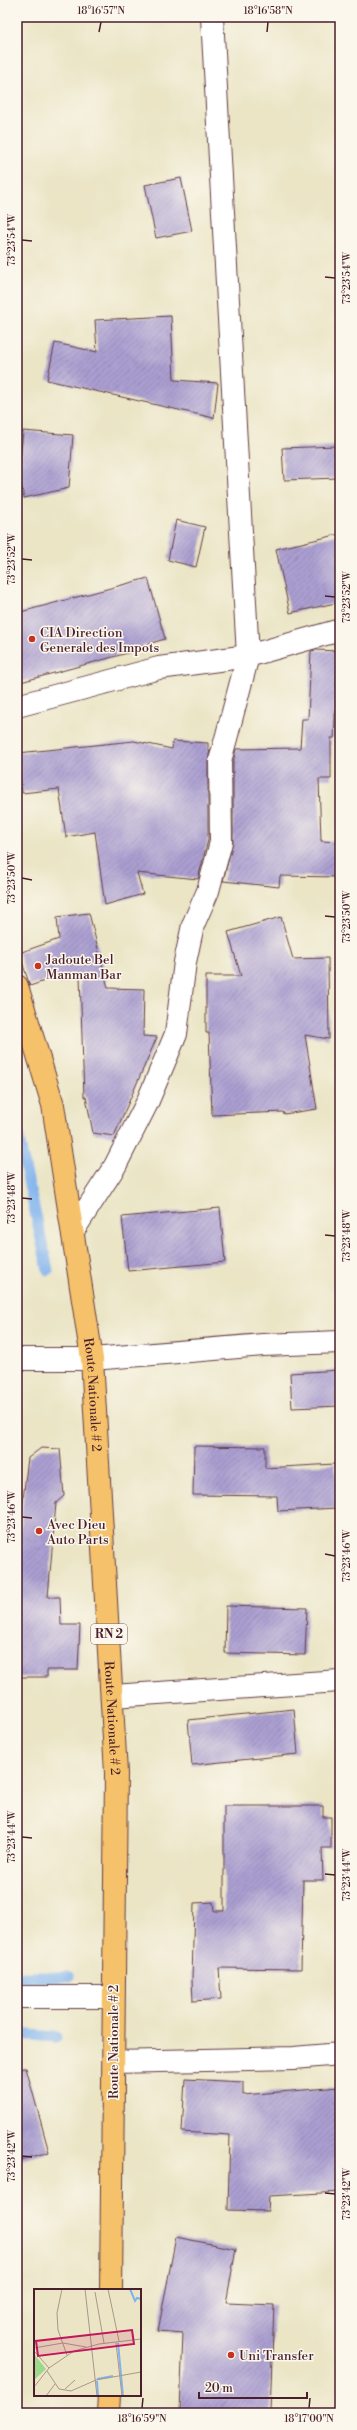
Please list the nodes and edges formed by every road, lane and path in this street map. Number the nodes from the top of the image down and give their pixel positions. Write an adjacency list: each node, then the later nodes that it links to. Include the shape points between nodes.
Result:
1 (212, 17): 3 (street)
2 (340, 630): 3 (street)
3 (248, 656): 4 (street, via 159,668); 6 (street, via 220,761 221,842 208,891 193,925 185,962 176,1034 147,1103 116,1166)
4 (17, 706)
5 (17, 986): 6 (main road, Route Nationale # 2 / RN 2, via 53,1105)
6 (72, 1231): 9 (main road, Route Nationale # 2 / RN 2)
7 (340, 1342): 9 (street, via 263,1345)
8 (17, 1359): 9 (street)
9 (92, 1359): 11 (main road, Route Nationale # 2 / RN 2)
10 (340, 1681): 11 (street)
11 (112, 1696): 13 (main road, Route Nationale # 2 / RN 2, via 116,1773)
12 (17, 1997): 13 (street)
13 (112, 1997): 15 (main road, Route Nationale # 2 / RN 2)
14 (340, 2054): 15 (street, via 294,2058)
15 (114, 2062): 16 (main road, Route Nationale # 2 / RN 2)
16 (111, 2289)
17 (109, 2396): 18 (main road)
18 (108, 2413)

